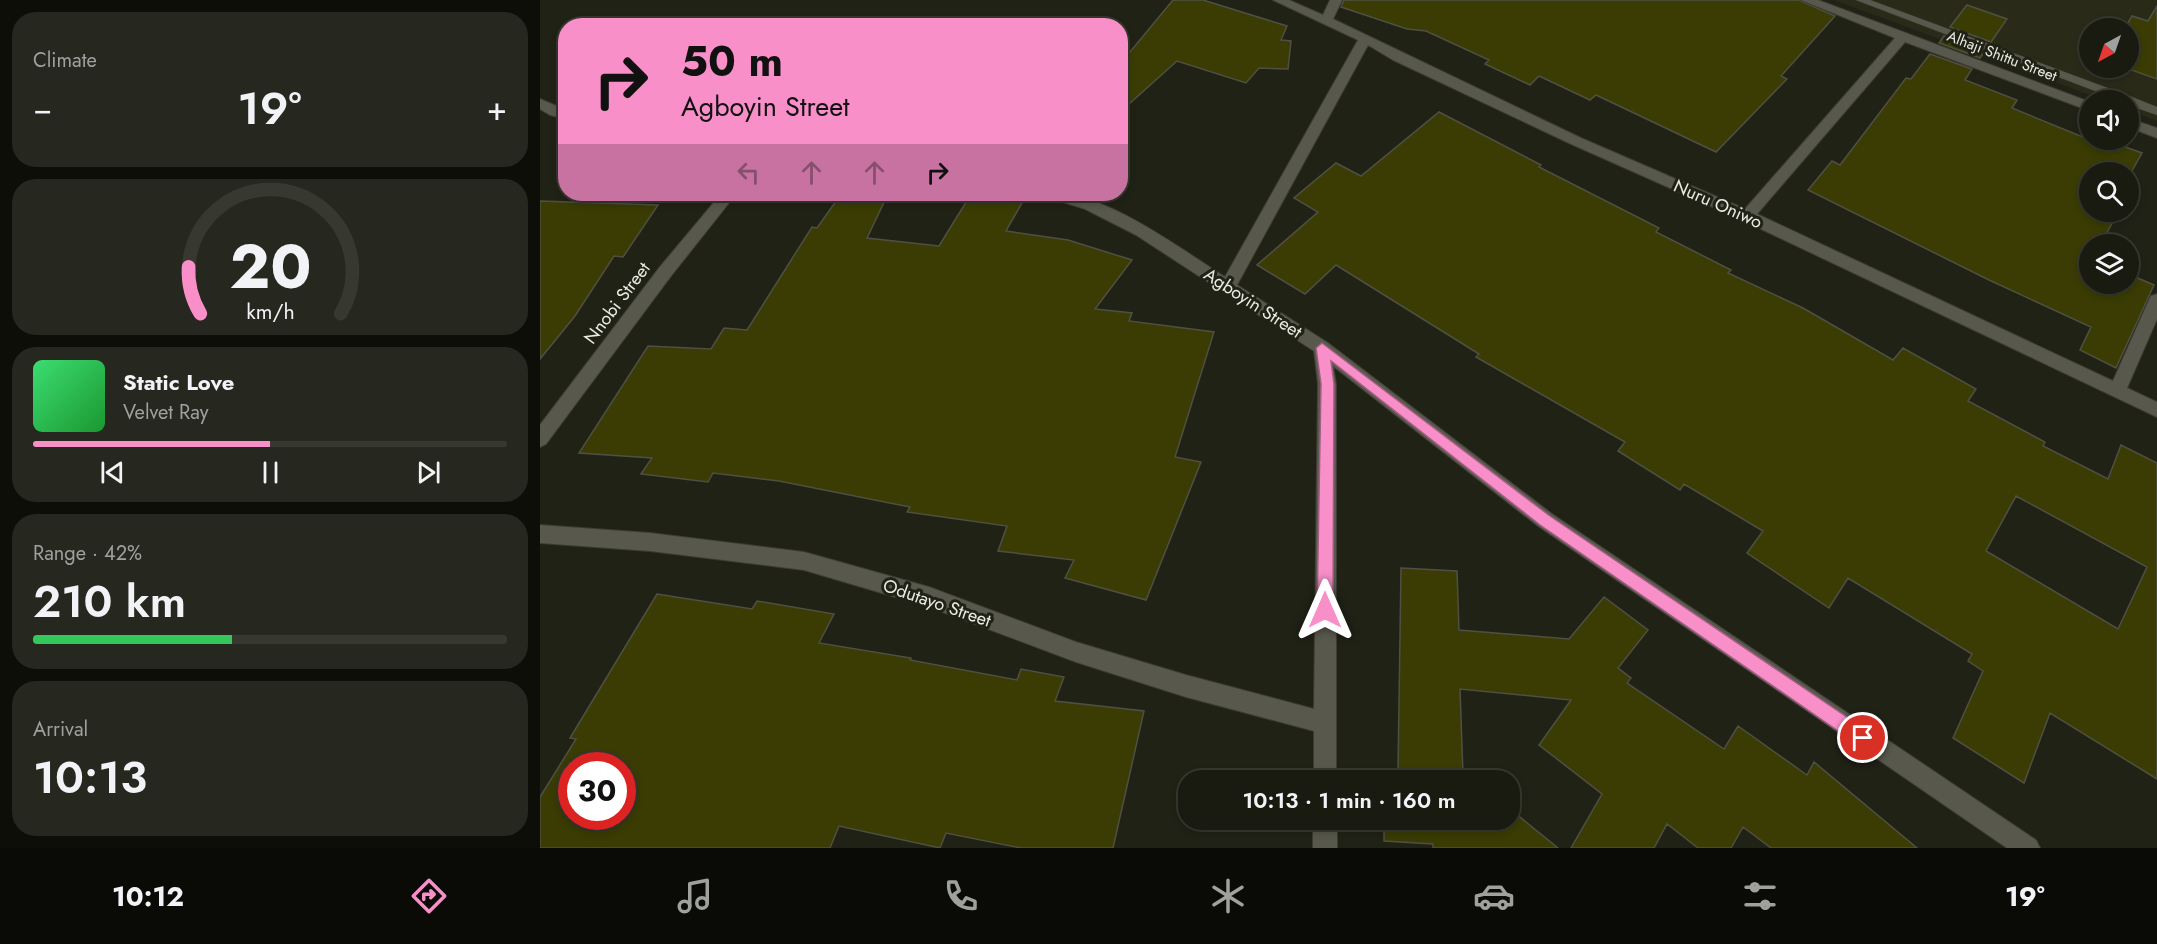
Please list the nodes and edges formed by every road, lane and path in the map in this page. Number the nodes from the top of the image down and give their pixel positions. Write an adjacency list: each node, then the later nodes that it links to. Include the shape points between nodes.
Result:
1 (1279, 0): 5 (street, Nuru Oniwo)
2 (1336, 0): 5 (street)
3 (1807, 0): 6 (street, Alhaji Shittu Street)
4 (1861, 0): 8 (lane)
5 (1326, 21): 7 (street, Nuru Oniwo)
6 (1904, 35): 10 (street, Alhaji Shittu Street); 18 (street)
7 (1365, 38): 18 (street, Nuru Oniwo, via 1576,141); 19 (street)
8 (2101, 90)
9 (540, 103): 13 (street)
10 (2079, 103)
11 (2139, 104): 12 (lane)
12 (2157, 111)
13 (558, 113)
14 (2139, 126): 15 (street)
15 (2157, 133)
16 (723, 201): 24 (street, Nnobi Street)
17 (1077, 201): 19 (street, Agboyin Street, via 1141,231)
18 (1747, 216): 22 (street, Nuru Oniwo)
19 (1228, 286): 21 (street, Agboyin Street)
20 (2157, 300): 22 (street)
21 (1322, 348): 26 (street, via 1327,384); 30 (street, Agboyin Street, via 1545,520)
22 (2117, 391): 23 (street, Nuru Oniwo)
23 (2157, 410)
24 (540, 439)
25 (540, 534): 26 (street, Odutayo Street, via 650,542 804,561 929,597 1087,655 1186,686)
26 (1324, 723): 27 (street)
27 (1324, 770)
28 (1325, 830): 29 (street)
29 (1326, 848)
30 (2028, 848)

